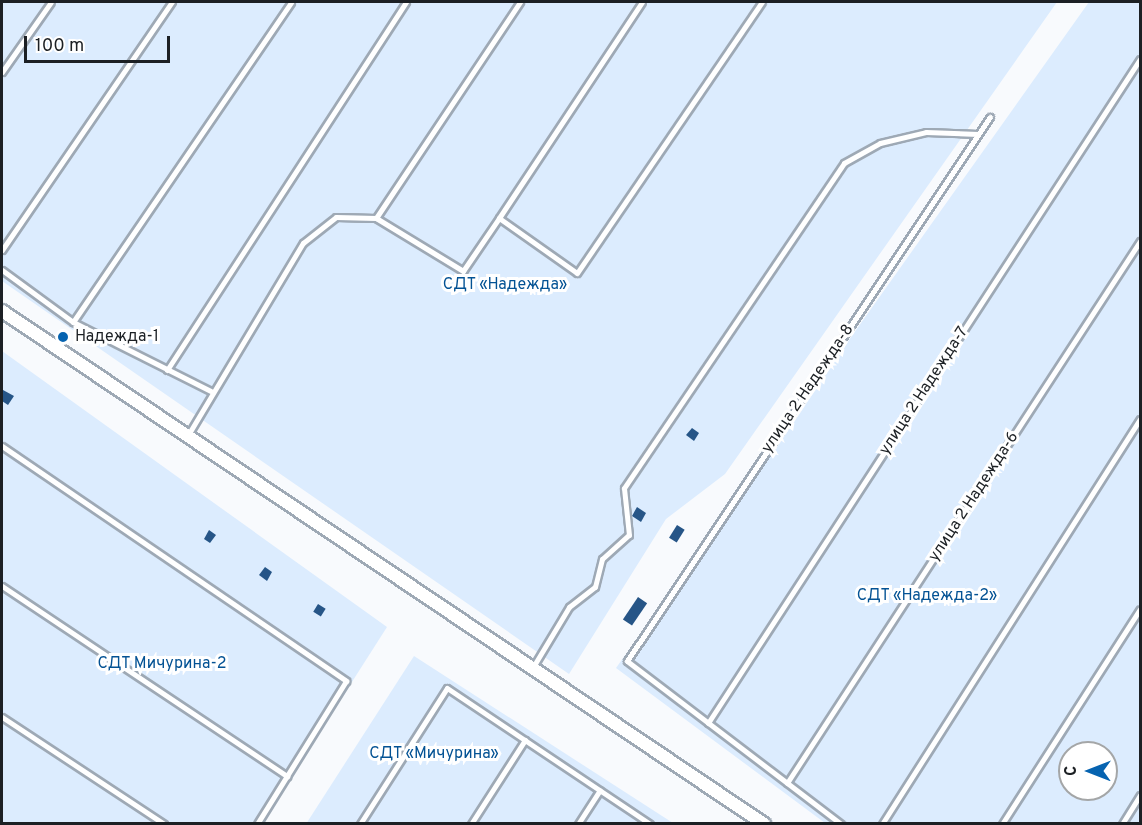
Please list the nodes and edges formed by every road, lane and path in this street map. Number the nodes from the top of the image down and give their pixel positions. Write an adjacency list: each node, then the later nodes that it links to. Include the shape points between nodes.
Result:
1 (51, 2): 9 (lane)
2 (172, 2): 15 (lane)
3 (291, 2): 18 (lane)
4 (406, 2): 19 (lane)
5 (520, 2): 12 (lane)
6 (642, 2): 13 (lane)
7 (762, 2): 13 (lane, via 578,273)
8 (1140, 59): 28 (lane, улица 2 Надежда-7)
9 (2, 72)
10 (990, 117): 11 (lane, улица 2 Надежда-8)
11 (978, 134): 26 (lane, via 926,132 880,143 844,163 624,488 629,535 602,559 595,587 569,607); 28 (lane, улица 2 Надежда-8, via 627,662)
12 (376, 218): 13 (lane, via 462,271); 20 (lane, via 336,217 303,243)
13 (499, 218)
14 (1140, 241): 31 (lane, улица 2 Надежда-6)
15 (2, 250)
16 (2, 270): 18 (lane)
17 (2, 310): 22 (street)
18 (74, 322): 19 (lane)
19 (167, 370): 20 (lane)
20 (211, 391): 22 (lane)
21 (1140, 419): 42 (lane)
22 (188, 435): 26 (street)
23 (2, 446): 30 (lane, via 346,681)
24 (2, 586): 30 (lane)
25 (1140, 609): 43 (lane)
26 (533, 668): 40 (street)
27 (2, 717): 34 (lane)
28 (708, 723): 31 (lane)
29 (525, 740): 32 (lane); 36 (lane, via 447,688); 37 (lane)
30 (287, 776): 35 (lane)
31 (788, 783): 41 (lane)
32 (600, 790): 38 (lane); 39 (lane)
33 (1140, 795): 44 (lane)
34 (164, 824)
35 (257, 824)
36 (360, 824)
37 (471, 824)
38 (578, 824)
39 (650, 824)
40 (764, 824)
41 (841, 824)
42 (882, 824)
43 (1002, 824)
44 (1122, 824)

